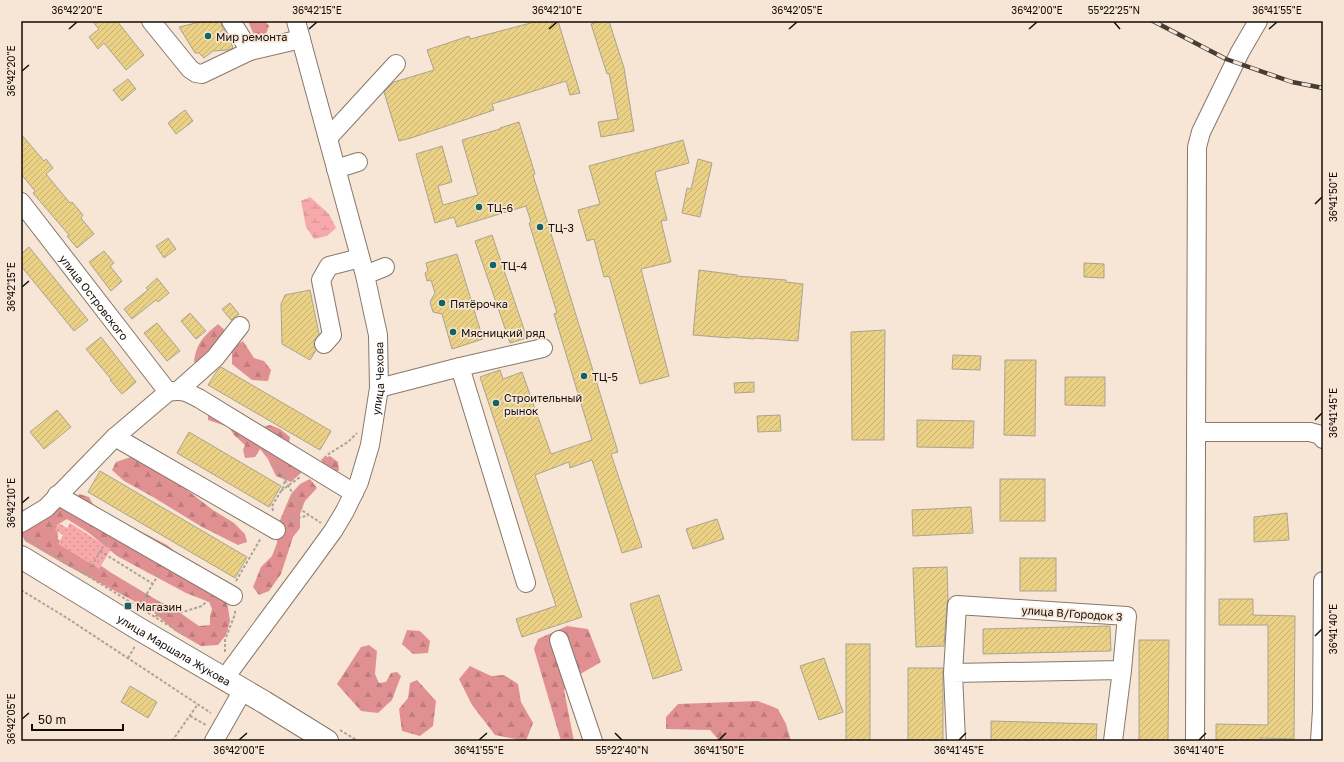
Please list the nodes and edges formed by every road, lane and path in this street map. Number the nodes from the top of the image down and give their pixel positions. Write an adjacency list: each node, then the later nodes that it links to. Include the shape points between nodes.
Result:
1 (151, 21): 6 (street, via 196,73 202,74)
2 (231, 21): 6 (street)
3 (296, 21): 5 (street, улица Чехова)
4 (1258, 21): 21 (street, via 1201,132 1198,147)
5 (301, 38): 6 (street); 8 (street, улица Чехова)
6 (250, 51)
7 (396, 64): 8 (street)
8 (328, 138): 10 (street, улица Чехова)
9 (358, 162): 10 (street)
10 (336, 169): 12 (street, улица Чехова)
11 (21, 202): 19 (street, улица Островского)
12 (362, 267): 13 (street); 15 (street, via 329,266 321,280 332,335); 18 (street, улица Чехова, via 378,335)
13 (385, 267)
14 (240, 326): 19 (street, via 215,358)
15 (324, 344)
16 (543, 348): 17 (street)
17 (460, 367): 18 (street, via 425,371); 41 (street)
18 (379, 388): 20 (street, улица Чехова)
19 (174, 391): 22 (street); 24 (street, via 192,394)
20 (376, 412): 24 (path, via 348,442); 28 (street, улица Чехова, via 370,445)
21 (1196, 432): 23 (street, via 1310,432 1321,435); 66 (street)
22 (115, 437): 29 (street); 32 (street)
23 (1323, 439)
24 (313, 468): 26 (path); 28 (street)
25 (285, 481): 26 (path)
26 (288, 486): 27 (path); 30 (path, via 303,511)
27 (280, 492)
28 (354, 493): 33 (street, улица Чехова)
29 (58, 495): 31 (street, via 46,508); 38 (street)
30 (309, 515): 32 (path); 33 (path)
31 (21, 523)
32 (279, 526)
33 (333, 531): 54 (street, улица Чехова)
34 (21, 535): 39 (path)
35 (104, 544): 36 (path)
36 (100, 552): 39 (path); 42 (path)
37 (21, 557): 54 (main road, улица Маршала Жукова)
38 (168, 559): 42 (path); 44 (street)
39 (87, 575): 45 (path)
40 (1323, 581): 57 (street)
41 (526, 583)
42 (153, 584): 45 (path)
43 (21, 590): 51 (path)
44 (230, 595): 46 (path, via 211,598 202,606 182,612); 50 (path, via 235,614 225,640)
45 (139, 607): 46 (path)
46 (155, 616): 47 (path)
47 (187, 636)
48 (560, 640): 63 (street)
49 (134, 642): 51 (path, via 134,648)
50 (225, 653)
51 (128, 658): 56 (path)
52 (1122, 670): 53 (street); 53 (street, улица В/Городок 3, via 1127,616 957,605); 65 (street)
53 (953, 673): 64 (street, улица В/Городок 3)
54 (224, 679): 55 (main road, улица Маршала Жукова)
55 (243, 690): 60 (street); 62 (main road, улица Маршала Жукова)
56 (198, 704): 58 (path); 59 (path)
57 (1323, 710): 67 (street)
58 (211, 713)
59 (190, 716): 60 (path); 61 (path)
60 (212, 734)
61 (172, 741)
62 (327, 741)
63 (593, 741)
64 (956, 741)
65 (1113, 741)
66 (1195, 741)
67 (1320, 741)

